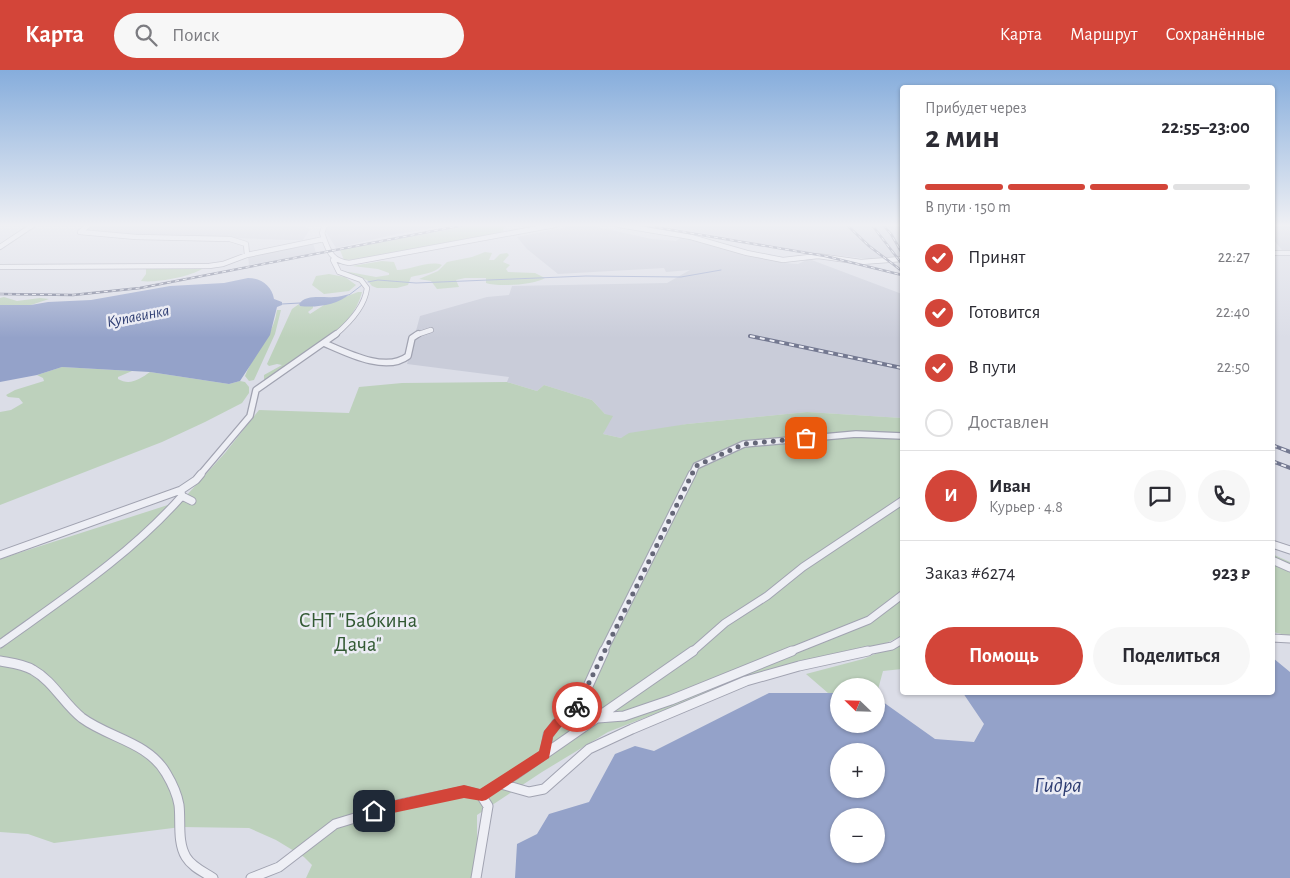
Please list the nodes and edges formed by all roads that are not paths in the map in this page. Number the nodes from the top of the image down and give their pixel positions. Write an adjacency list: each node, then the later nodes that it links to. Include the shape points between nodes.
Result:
1 (226, 263): 3 (street, via 209,266)
2 (334, 263): 5 (street, via 339,272 361,280 368,288 354,317)
3 (0, 267)
4 (431, 330): 5 (street, via 412,338 408,356 400,362 350,354)
5 (324, 343): 7 (street, via 260,385 250,416)
6 (900, 436): 22 (street, via 856,434 744,444 696,466 585,693 578,706 548,735)
7 (182, 493): 8 (street); 12 (street); 19 (street, via 166,514 116,561)
8 (192, 500)
9 (900, 502): 21 (street, via 803,567 767,596 725,623 698,648)
10 (1275, 545): 11 (street)
11 (1290, 550)
12 (0, 555)
13 (1275, 561): 14 (street)
14 (1290, 568)
15 (900, 597): 21 (street, via 869,620 671,700 624,716)
16 (1275, 638): 17 (street)
17 (1290, 639)
18 (900, 641): 23 (street, via 892,646 746,681 632,728 589,749 544,789 529,792)
19 (0, 644)
20 (0, 661): 25 (street, via 36,671 86,721 151,754 176,789 182,848 186,858)
21 (598, 718): 22 (street)
22 (544, 754): 23 (street)
23 (501, 784): 24 (street)
24 (482, 795): 26 (street, via 464,792 361,815 336,824 279,867); 27 (street, via 488,806)
25 (213, 878)
26 (251, 878)
27 (476, 878)

